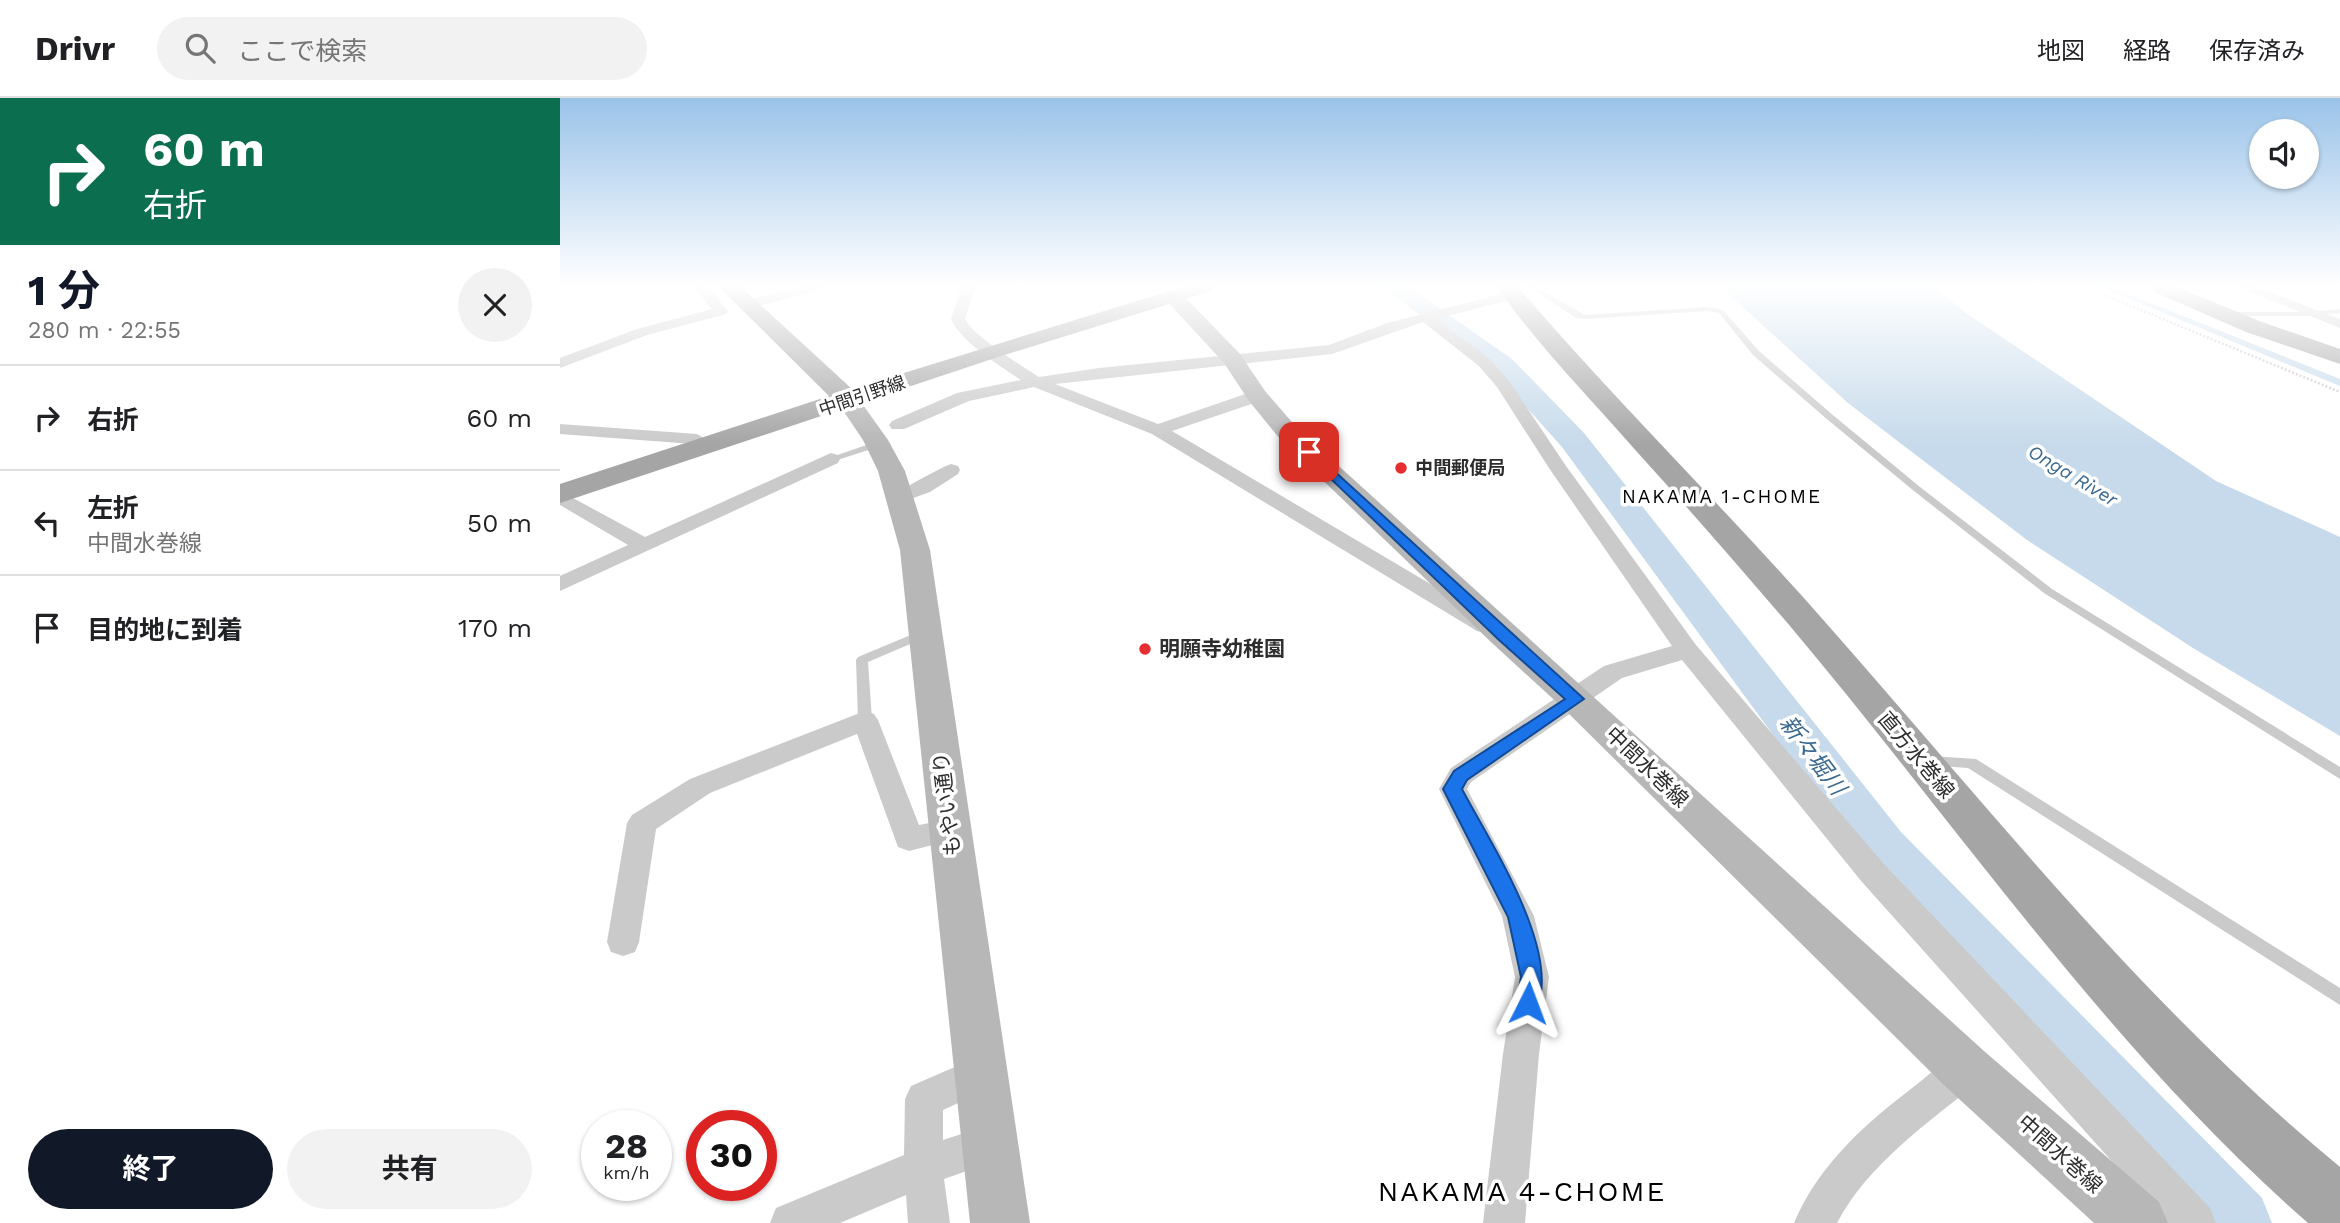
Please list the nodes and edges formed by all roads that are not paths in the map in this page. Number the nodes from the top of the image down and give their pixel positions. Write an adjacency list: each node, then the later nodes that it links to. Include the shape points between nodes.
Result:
1 (622, 340): 14 (street)
2 (783, 340): 17 (main road)
3 (978, 340): 11 (street)
4 (1027, 340): 11 (main road, 中間引野線)
5 (1215, 340): 13 (main road, 中間水巻線)
6 (1360, 340): 13 (street, via 1332,349)
7 (1454, 340): 30 (street, via 1503,384)
8 (1553, 340): 33 (main road, 直方水巻線, via 1577,372 1804,620)
9 (1745, 340): 34 (lane, via 1831,418 2048,591)
10 (2293, 340): 12 (main road)
11 (990, 352): 15 (street); 17 (main road, 中間引野線)
12 (2340, 357)
13 (1232, 359): 15 (street); 16 (main road, 中間水巻線)
14 (560, 363)
15 (1037, 383): 19 (street); 20 (street, via 963,397)
16 (1257, 396): 19 (street); 29 (main road, 中間水巻線, via 1289,434)
17 (848, 401): 20 (main road, もやい通り); 21 (main road, 中間引野線)
18 (560, 429): 21 (street, via 697,439)
19 (1158, 430): 29 (street)
20 (888, 435): 22 (lane); 25 (main road, もやい通り)
21 (708, 446): 24 (main road, 中間引野線)
22 (831, 459): 26 (street)
23 (951, 470): 25 (street)
24 (560, 496): 26 (street)
25 (902, 496): 28 (main road, もやい通り, via 915,550)
26 (644, 545): 27 (street)
27 (560, 584)
28 (925, 633): 32 (lane, via 862,660); 35 (main road, もやい通り)
29 (1504, 636): 31 (main road, 中間水巻線)
30 (1687, 650): 31 (street, via 1613,672); 49 (street, via 1873,873)
31 (1576, 699): 38 (main road, 中間水巻線); 46 (street, via 1461,775 1452,789 1518,916 1532,977)
32 (865, 720): 35 (street, via 909,839); 36 (street, via 700,786 642,823)
33 (1921, 762): 37 (lane, via 1971,763); 42 (main road, 直方水巻線, via 2101,974 2195,1074)
34 (2340, 774)
35 (950, 830): 39 (main road, もやい通り)
36 (623, 942)
37 (2340, 997)
38 (1965, 1069): 47 (street, via 1856,1161 1824,1203); 48 (main road, 中間水巻線)
39 (980, 1074): 40 (main road, もやい通り); 41 (street, via 924,1099)
40 (989, 1144): 41 (street); 45 (main road, もやい通り)
41 (923, 1167): 43 (street); 44 (street)
42 (2340, 1208)
43 (791, 1223)
44 (929, 1223)
45 (1000, 1223)
46 (1504, 1223)
47 (1815, 1223)
48 (2138, 1223)
49 (2195, 1223)

